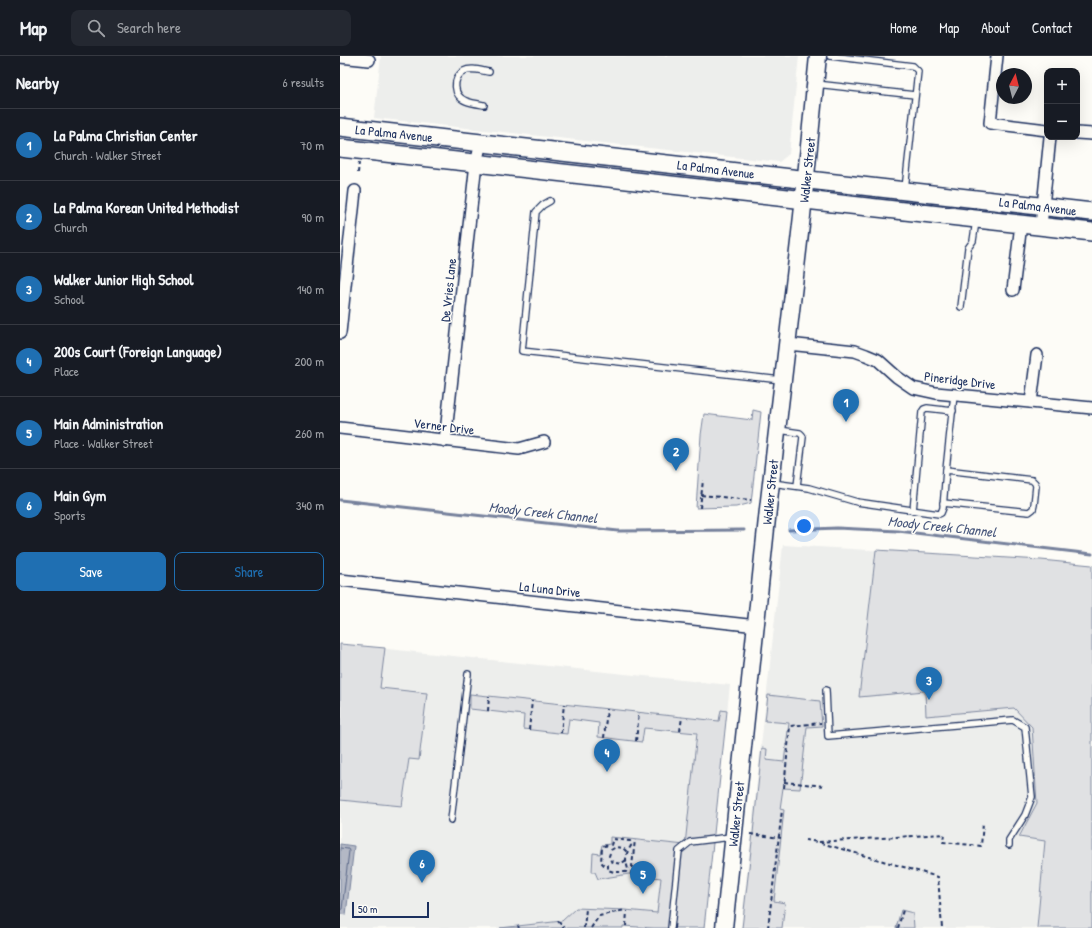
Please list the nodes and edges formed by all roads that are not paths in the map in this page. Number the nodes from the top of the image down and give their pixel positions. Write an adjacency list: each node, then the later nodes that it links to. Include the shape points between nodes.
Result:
1 (818, 56): 7 (main road, Walker Street)
2 (830, 56): 8 (lane, via 913,66 918,71)
3 (997, 56): 11 (street, via 990,123)
4 (340, 57): 5 (street)
5 (368, 60)
6 (489, 72): 9 (lane, via 472,69 464,71 455,85 458,95 465,101)
7 (814, 84): 8 (lane); 18 (main road, Walker Street)
8 (915, 96): 20 (lane)
9 (484, 105)
10 (340, 127): 15 (main road, La Palma Avenue)
11 (1044, 130)
12 (1080, 133): 13 (street)
13 (1092, 134)
14 (1050, 140): 23 (street)
15 (481, 143): 17 (street, De Vries Lane); 18 (main road, La Palma Avenue)
16 (340, 148): 17 (main road, La Palma Avenue)
17 (476, 163): 21 (main road, La Palma Avenue); 41 (street, De Vries Lane)
18 (806, 180): 20 (main road, La Palma Avenue); 21 (main road, Walker Street)
19 (355, 191): 31 (street)
20 (904, 191): 23 (main road, La Palma Avenue)
21 (804, 199): 25 (main road, La Palma Avenue); 32 (main road, Walker Street)
22 (550, 200): 34 (lane, via 536,212 522,351)
23 (1043, 207): 24 (main road, La Palma Avenue); 27 (street)
24 (1092, 212)
25 (976, 219): 26 (main road, La Palma Avenue); 30 (lane, via 973,241 968,248)
26 (1021, 224): 27 (main road, La Palma Avenue); 29 (street)
27 (1041, 226): 28 (main road, La Palma Avenue)
28 (1092, 232)
29 (1013, 290)
30 (961, 307)
31 (340, 333)
32 (788, 344): 34 (main road, Walker Street); 35 (street, Pineridge Drive, via 866,354 878,360 913,388)
33 (1037, 355): 36 (street)
34 (783, 380): 40 (main road, Walker Street)
35 (954, 395): 36 (street, Pineridge Drive); 38 (lane)
36 (1031, 402): 37 (street, Pineridge Drive)
37 (1092, 408)
38 (953, 411): 43 (lane); 47 (lane, via 928,408 922,412)
39 (340, 428): 41 (street, Verner Drive)
40 (777, 430): 44 (main road, Walker Street); 45 (lane, via 802,435)
41 (445, 441): 42 (street, Verner Drive, via 519,449)
42 (544, 442)
43 (946, 470): 46 (lane); 46 (lane, via 1032,480 1036,486 1033,509 1029,512)
44 (771, 482): 45 (lane); 49 (main road, Walker Street)
45 (797, 486): 47 (lane, via 856,502)
46 (943, 503): 47 (lane, via 943,511 939,514)
47 (913, 511)
48 (340, 580): 49 (street, La Luna Drive)
49 (756, 626): 53 (main road, Walker Street)
50 (468, 674): 52 (lane)
51 (826, 690): 54 (lane, via 828,736 1013,720 1025,727 1032,796)
52 (451, 820)
53 (734, 837): 55 (lane, via 690,842 680,851); 56 (main road, Walker Street)
54 (1009, 845)
55 (671, 928)
56 (724, 928)

